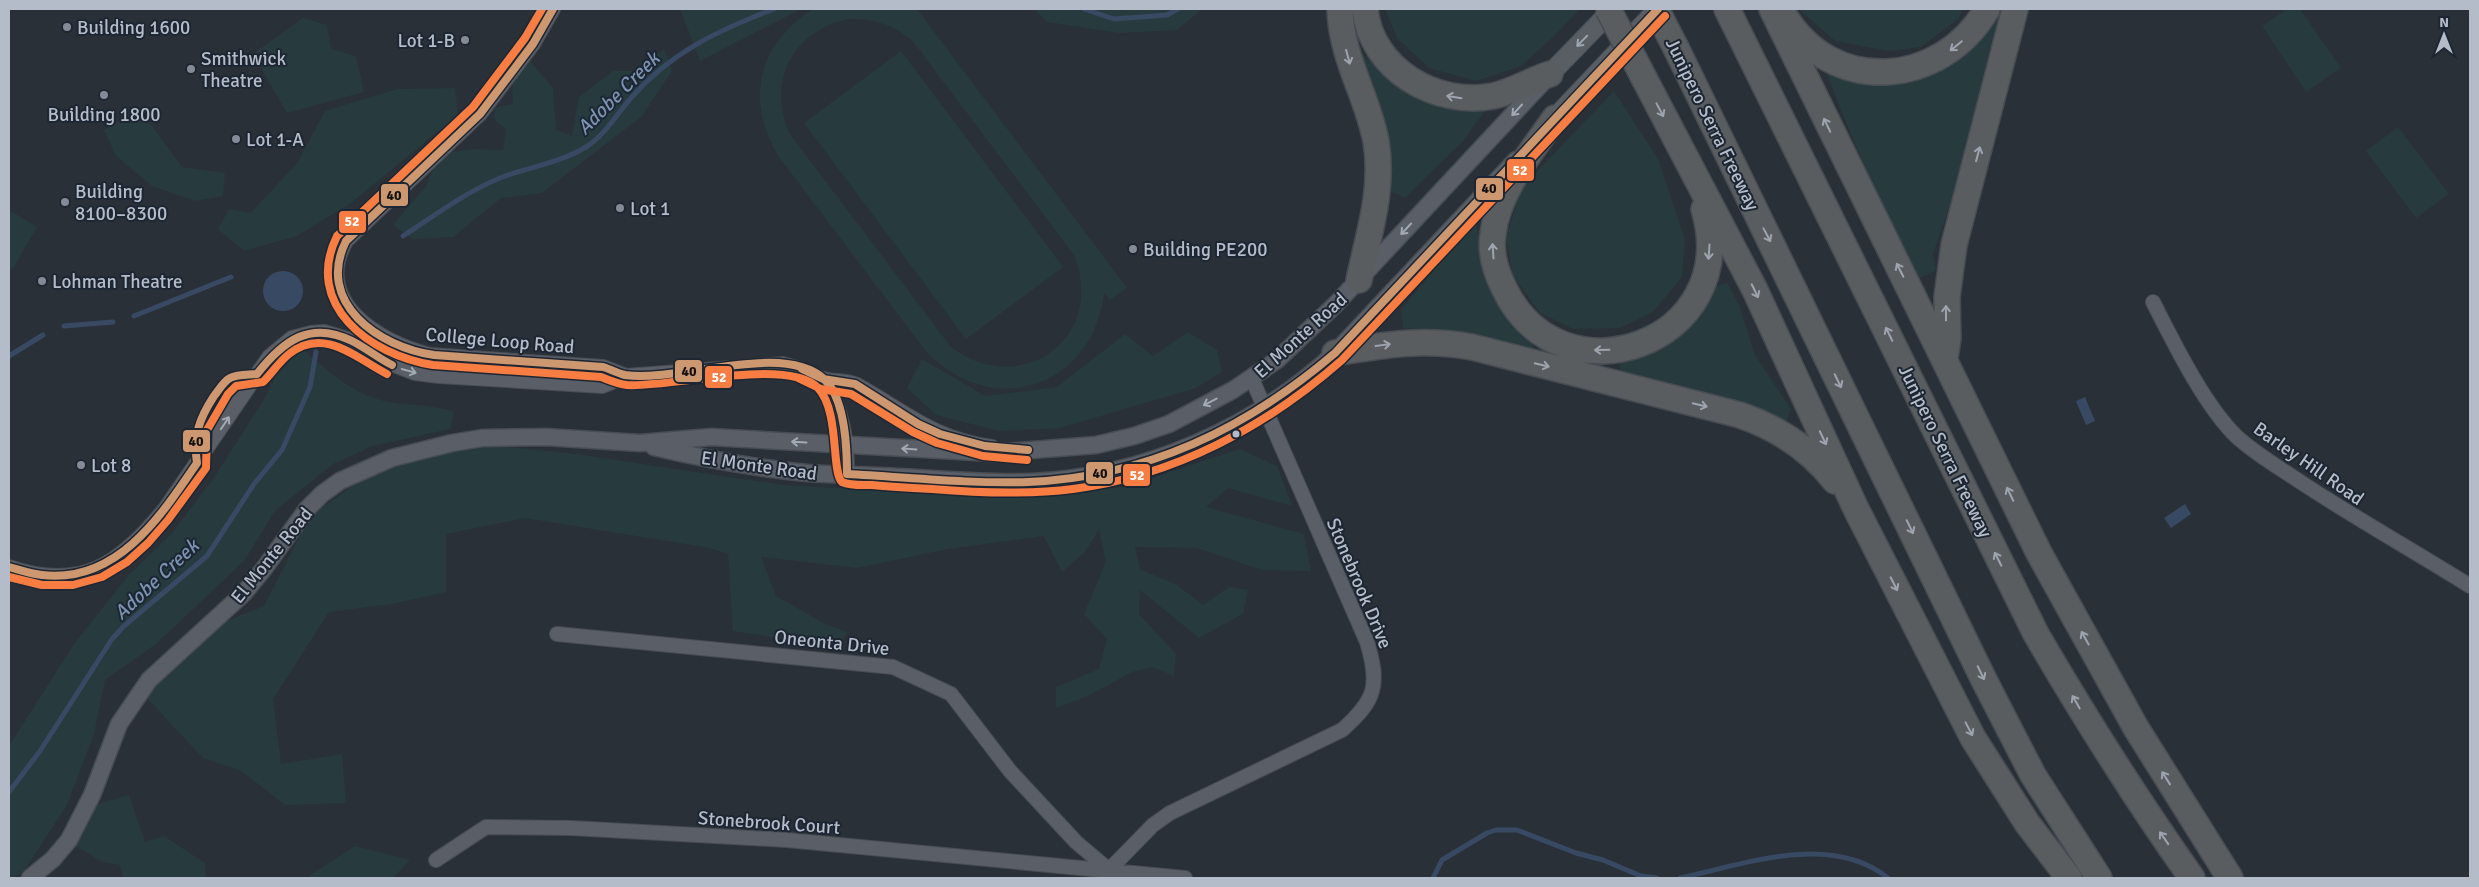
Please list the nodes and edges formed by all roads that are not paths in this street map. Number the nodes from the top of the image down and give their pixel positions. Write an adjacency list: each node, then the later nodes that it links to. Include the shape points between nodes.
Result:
1 (553, 9): 19 (street, College Loop Road, via 533,44 480,114 346,240 337,259 335,276 352,312 396,345 439,356 603,367)
2 (1340, 9): 15 (highway, one-way to 15, via 1347,54 1376,140 1378,161 1376,202)
3 (1365, 9): 12 (highway, one-way to 3, via 1496,96 1476,99 1437,93 1417,85 1388,60 1370,30)
4 (1608, 9): 14 (highway, one-way to 14, bridge)
5 (1613, 9): 12 (main road, El Monte Road, one-way to 12)
6 (1657, 9): 13 (main road, El Monte Road); 36 (highway, Junipero Serra Freeway, one-way to 36, bridge, via 1984,680 2033,775)
7 (1727, 9): 37 (highway, Junipero Serra Freeway, one-way to 7, via 2144,811 2036,634)
8 (1772, 9): 18 (highway, one-way to 8)
9 (1780, 9): 10 (highway, one-way to 9, via 1968,36 1939,58 1919,67 1881,72 1851,67 1824,56 1797,32)
10 (1986, 9)
11 (2015, 9): 18 (highway, one-way to 11, via 1948,338 1947,297 1954,245)
12 (1550, 74): 15 (street, El Monte Road, one-way to 15)
13 (1555, 118): 14 (highway, one-way to 13, via 1708,223 1708,267 1702,287 1693,305 1663,333 1641,344 1595,351 1572,347 1534,328 1520,314 1498,277 1493,256 1493,234 1504,198); 17 (street, El Monte Road)
14 (1676, 139): 27 (highway, one-way to 27, via 1755,290)
15 (1359, 280): 20 (street, El Monte Road, via 1293,346)
16 (2153, 302): 29 (street, Barley Hill Road, via 2208,399 2236,436 2354,518)
17 (1335, 353): 22 (street, El Monte Road, via 1311,375); 27 (highway, one-way to 27, via 1399,343 1446,342 1740,415 1794,441 1826,470)
18 (1944, 361): 38 (highway, one-way to 18, via 2136,728 2073,617)
19 (626, 376): 21 (street, College Loop Road, via 783,364); 28 (street, College Loop Road, one-way to 19, via 50,577 70,576 100,568 126,549 165,509 269,357 284,343 304,335 324,332 339,335 396,367 439,376 602,386)
20 (1252, 378): 22 (street, Stonebrook Drive); 25 (street, El Monte Road, one-way to 25, via 1169,424 1096,445)
21 (824, 379): 24 (street, via 839,410); 25 (street, College Loop Road, via 855,384 918,424 962,441 1009,450)
22 (1265, 406): 26 (street, El Monte Road, via 1177,452 1104,473 1030,482); 32 (street, Stonebrook Drive, via 1367,642 1374,666 1372,693 1358,715 1342,730 1170,813 1153,825)
23 (640, 443): 24 (street, El Monte Road, one-way to 23, via 711,437); 26 (street, El Monte Road, via 710,460 807,473); 33 (street, El Monte Road, via 546,437 482,438 392,458 340,481 307,509 244,593 149,680 119,724 92,795 69,840)
24 (848, 444): 25 (street, El Monte Road, one-way to 24, via 955,452); 26 (street)
25 (1045, 450)
26 (847, 474)
27 (1856, 509): 35 (highway, one-way to 35, via 1973,738 2027,823)
28 (9, 567)
29 (2470, 586)
30 (557, 634): 32 (street, Oneonta Drive, via 893,667 950,694 1010,771)
31 (436, 860): 32 (street, Stonebrook Court, via 486,827 571,828 787,840)
32 (1109, 874): 34 (street, Stonebrook Court)
33 (30, 878)
34 (1185, 878)
35 (2069, 878)
36 (2099, 878)
37 (2192, 878)
38 (2230, 878)

